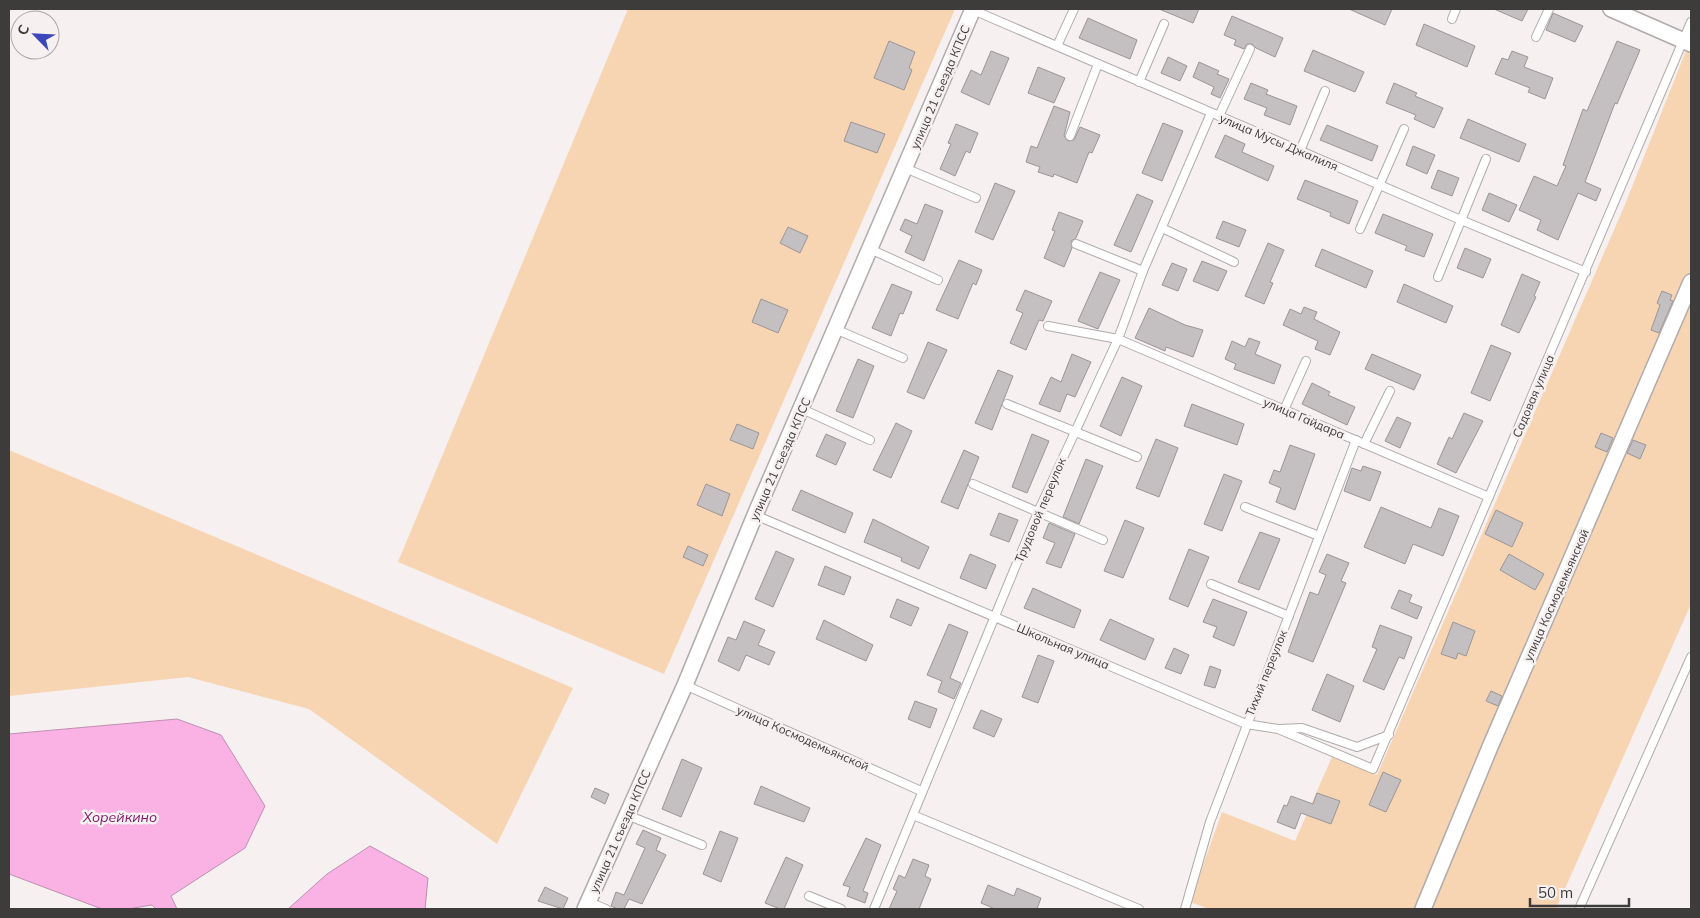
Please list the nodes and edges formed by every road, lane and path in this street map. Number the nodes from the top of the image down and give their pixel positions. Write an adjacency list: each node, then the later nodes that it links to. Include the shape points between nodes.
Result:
1 (973, 9): 11 (lane, улица Мусы Джалиля); 21 (street, улица 21 съезда КПСС)
2 (1074, 9): 11 (lane)
3 (1456, 9): 6 (lane)
4 (1549, 9): 9 (lane)
5 (1612, 9): 10 (street)
6 (1452, 19)
7 (1691, 22): 10 (lane, Садовая улица)
8 (1164, 24): 14 (lane)
9 (1536, 37)
10 (1687, 42): 31 (lane, Садовая улица)
11 (1057, 46): 13 (lane, улица Мусы Джалиля)
12 (1250, 49): 16 (lane, Трудовой переулок)
13 (1098, 64): 14 (lane, улица Мусы Джалиля); 18 (lane)
14 (1139, 82): 16 (lane, улица Мусы Джалиля)
15 (1325, 91): 19 (lane)
16 (1215, 114): 19 (lane, улица Мусы Джалиля); 25 (lane, Трудовой переулок)
17 (1404, 129): 22 (lane)
18 (1070, 136)
19 (1300, 151): 22 (lane, улица Мусы Джалиля)
20 (1486, 159): 24 (lane)
21 (905, 168): 23 (lane); 28 (street, улица 21 съезда КПСС)
22 (1380, 184): 24 (lane, улица Мусы Джалиля); 26 (lane)
23 (976, 198)
24 (1461, 220): 31 (lane, улица Мусы Джалиля); 32 (lane)
25 (1162, 228): 29 (lane); 30 (lane, Трудовой переулок)
26 (1360, 229)
27 (1076, 244): 30 (lane)
28 (870, 249): 33 (lane); 36 (street, улица 21 съезда КПСС)
29 (1234, 262)
30 (1143, 271): 37 (lane, Трудовой переулок)
31 (1586, 272): 50 (lane, Садовая улица)
32 (1438, 277)
33 (938, 280)
34 (1691, 282): 76 (street, улица Космодемьянской)
35 (1048, 326): 37 (lane, улица Гайдара)
36 (835, 329): 38 (lane); 42 (street, улица 21 съезда КПСС)
37 (1118, 339): 43 (lane, улица Гайдара); 44 (lane, Трудовой переулок)
38 (903, 358)
39 (1306, 361): 43 (lane)
40 (1390, 390): 47 (lane)
41 (1007, 404): 44 (lane)
42 (802, 409): 45 (lane); 53 (street, улица 21 съезда КПСС)
43 (1284, 410): 46 (lane, улица Гайдара)
44 (1074, 431): 48 (lane); 52 (lane, Трудовой переулок)
45 (870, 440)
46 (1356, 440): 47 (lane, улица Гайдара); 54 (lane, Тихий переулок)
47 (1364, 444): 50 (lane, улица Гайдара)
48 (1137, 457)
49 (972, 484): 52 (lane)
50 (1490, 497): 63 (lane, Садовая улица)
51 (1245, 506): 54 (lane)
52 (1038, 512): 55 (lane); 57 (lane, Трудовой переулок)
53 (755, 515): 57 (lane, Школьная улица); 60 (street, улица 21 съезда КПСС)
54 (1319, 536): 58 (lane, Тихий переулок)
55 (1103, 540)
56 (1211, 584): 58 (lane)
57 (994, 616): 61 (lane, Школьная улица); 65 (lane, Трудовой переулок)
58 (1289, 616): 61 (lane, Тихий переулок)
59 (1691, 657): 77 (lane)
60 (685, 686): 65 (lane, улица Космодемьянской); 66 (street, улица 21 съезда КПСС)
61 (1246, 724): 62 (lane, Школьная улица); 75 (lane, Тихий переулок, via 1210,822)
62 (1278, 729): 63 (lane, via 1302,728 1357,747); 64 (lane, Школьная улица)
63 (1389, 735): 64 (lane, Садовая улица)
64 (1373, 769)
65 (921, 791): 67 (lane, Трудовой переулок)
66 (628, 815): 68 (lane); 70 (street, улица 21 съезда КПСС)
67 (913, 815): 73 (lane, Трудовой переулок); 74 (lane)
68 (702, 845)
69 (809, 896): 72 (lane)
70 (587, 905): 71 (lane)
71 (606, 909)
72 (841, 909)
73 (874, 909)
74 (1139, 909)
75 (1185, 909)
76 (1423, 909)
77 (1579, 909)

